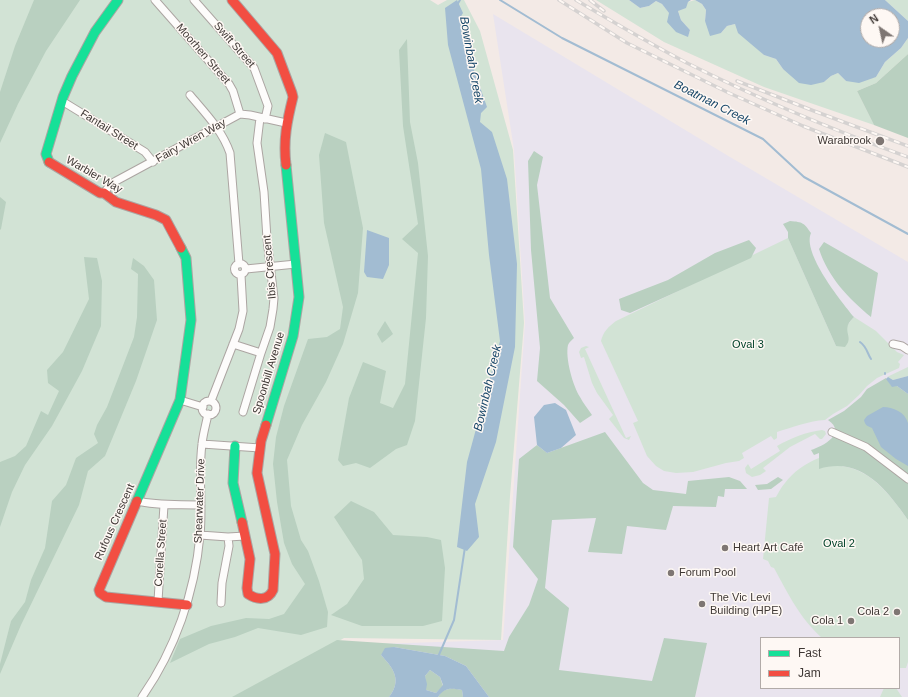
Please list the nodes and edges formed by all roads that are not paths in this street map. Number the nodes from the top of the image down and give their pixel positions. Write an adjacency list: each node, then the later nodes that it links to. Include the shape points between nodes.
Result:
1 (118, 0): 6 (street, Warbler Way, via 95,32)
2 (155, 0): 7 (street, Moorhen Street, via 229,84)
3 (194, 0): 8 (street, Swift Street, via 254,68 268,106)
4 (232, 0): 9 (street, Spoonbill Avenue, via 277,53 293,97)
5 (190, 95): 10 (street)
6 (62, 101): 11 (street, Fantail Street, via 145,152); 12 (street, Warbler Way, via 46,154 47,159 100,193)
7 (240, 114): 8 (street); 10 (street, Fairy Wren Way)
8 (263, 118): 9 (street); 15 (street, Ibis Crescent, via 257,143)
9 (286, 123): 14 (street, Spoonbill Avenue, via 284,148)
10 (217, 127): 11 (street, Fairy Wren Way); 13 (street, via 230,153)
11 (153, 162): 12 (street, Fairy Wren Way, via 116,181)
12 (104, 193): 22 (street, Warbler Way, via 116,202 166,220 186,258 191,320)
13 (239, 264): 16 (street, via 244,265); 17 (street, via 235,269 237,274)
14 (296, 264): 15 (street); 30 (street, Spoonbill Avenue, via 300,297 297,318)
15 (270, 266): 16 (street); 21 (street, Ibis Crescent, via 273,309 270,327)
16 (246, 269): 17 (street)
17 (241, 275): 18 (street, via 243,311 240,329)
18 (233, 344): 21 (street); 23 (street)
19 (893, 344): 20 (street)
20 (908, 350)
21 (260, 353): 25 (street, Ibis Crescent)
22 (180, 400): 24 (street); 32 (street, Rufous Crescent)
23 (211, 401): 24 (street, via 205,402); 26 (street, via 216,409 213,414)
24 (203, 407): 26 (street, via 204,412)
25 (244, 412)
26 (208, 414): 28 (street, Shearwater Drive)
27 (832, 432): 31 (street, via 866,446)
28 (202, 444): 29 (street); 34 (street, Shearwater Drive)
29 (235, 446): 30 (street); 36 (street, Spoonbill Avenue, via 233,483)
30 (260, 448): 36 (street, Spoonbill Avenue, via 257,473 275,554 273,590 268,598 252,597 248,594 250,559)
31 (908, 479)
32 (137, 501): 33 (street); 38 (street, Rufous Crescent, via 99,590 106,597)
33 (164, 505): 34 (street); 38 (street, Corella Street)
34 (201, 505): 35 (street, Shearwater Drive)
35 (200, 535): 37 (street); 40 (street, Shearwater Drive)
36 (245, 536): 37 (street)
37 (228, 537): 39 (street)
38 (158, 601): 40 (street, Rufous Crescent)
39 (221, 603)
40 (187, 605): 41 (street, Shearwater Drive, via 161,667)
41 (142, 697)

